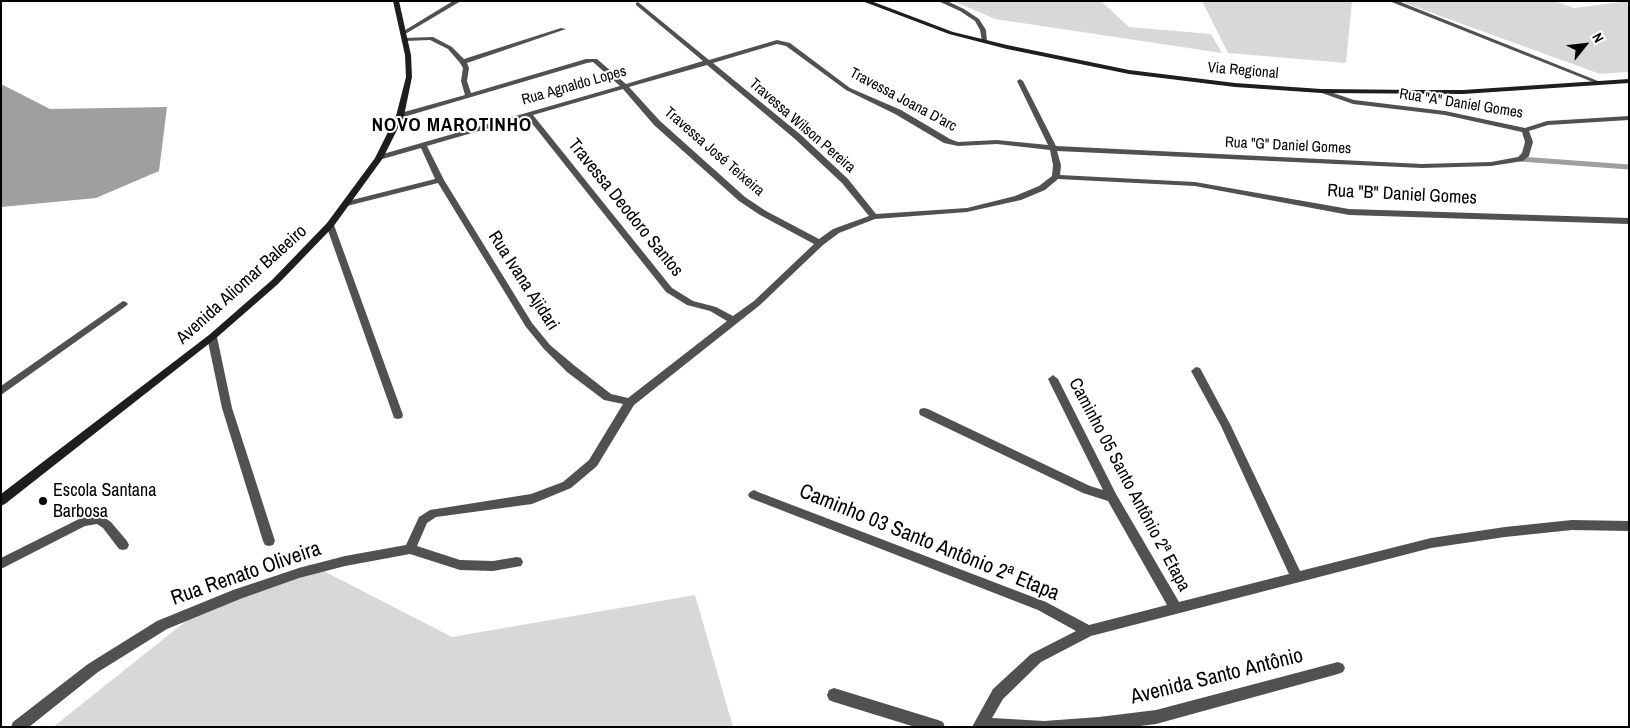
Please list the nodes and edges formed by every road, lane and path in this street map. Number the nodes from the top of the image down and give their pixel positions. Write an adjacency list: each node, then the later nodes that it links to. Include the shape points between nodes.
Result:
1 (396, 1): 8 (main road, Avenida Aliomar Baleeiro)
2 (458, 1): 8 (street)
3 (865, 1): 9 (main road, Via Regional, via 920,23)
4 (941, 1): 9 (street, via 977,20 983,30)
5 (1392, 1): 15 (street)
6 (638, 4): 12 (street, Travessa Wilson Pereira)
7 (563, 29): 11 (street)
8 (405, 35): 11 (street, via 438,41); 20 (main road, Avenida Aliomar Baleeiro, via 409,77)
9 (984, 41): 17 (main road, Via Regional, via 1138,73)
10 (777, 42): 12 (street, Rua Agnaldo Lopes); 24 (street, Travessa Joana D'arc, via 788,44 848,89 898,112 947,141)
11 (463, 62): 18 (street)
12 (706, 62): 16 (street, Rua Agnaldo Lopes); 29 (street, Travessa Wilson Pereira, via 798,137 845,181)
13 (1020, 81): 24 (street)
14 (1629, 81): 15 (main road, Via Regional)
15 (1600, 83): 17 (main road, Via Regional, via 1463,92)
16 (624, 86): 18 (street, Travessa José Teixeira, via 598,61 586,61); 19 (street, Rua Agnaldo Lopes); 32 (street, Travessa José Teixeira, via 657,122 742,199)
17 (1321, 91): 22 (street, Rua "A" Daniel Gomes, via 1353,102 1445,113)
18 (468, 94): 20 (street)
19 (528, 114): 23 (street, Rua Agnaldo Lopes); 34 (street, Travessa Deodoro Santos, via 669,290)
20 (400, 116): 25 (main road, Avenida Aliomar Baleeiro)
21 (1629, 118): 22 (street, Rua "A" Daniel Gomes, via 1548,123)
22 (1525, 130): 24 (street, Rua "G" Daniel Gomes, via 1529,148 1520,159 1491,164 1422,166)
23 (423, 145): 25 (street, Rua Agnaldo Lopes); 27 (street, Rua Ivana Ajidari)
24 (1054, 148): 26 (street)
25 (378, 158): 28 (main road, Avenida Aliomar Baleeiro)
26 (1056, 177): 29 (street, via 1042,188 1018,198 967,210); 30 (street, Rua "B" Daniel Gomes, via 1195,184 1349,212)
27 (440, 180): 28 (street); 39 (street, Rua Ivana Ajidari, via 515,304 547,347 608,397)
28 (347, 204): 31 (main road, Avenida Aliomar Baleeiro)
29 (874, 217): 32 (street, via 836,231)
30 (1629, 221)
31 (330, 225): 35 (main road, Avenida Aliomar Baleeiro, via 297,262); 41 (street)
32 (820, 243): 34 (street)
33 (123, 304): 38 (street)
34 (734, 322): 39 (street)
35 (212, 337): 44 (main road, Avenida Aliomar Baleeiro); 46 (street, via 227,408)
36 (1196, 371): 51 (street, via 1226,426)
37 (1053, 379): 43 (street, Caminho 05 Santo Antônio 2ª Etapa)
38 (1, 391)
39 (630, 402): 48 (street, via 593,463 567,485 532,500 434,513 423,520)
40 (924, 412): 43 (street, via 1087,490)
41 (398, 415)
42 (754, 496): 53 (street, Caminho 03 Santo Antônio 2ª Etapa, via 1042,606)
43 (1112, 497): 52 (street, Caminho 05 Santo Antônio 2ª Etapa)
44 (1, 501)
45 (1629, 526): 51 (street, via 1572,525 1431,543)
46 (269, 541)
47 (123, 545): 50 (street, via 99,519 83,522)
48 (410, 549): 49 (street, Rua Renato Oliveira, via 460,565 493,566); 57 (street, Rua Renato Oliveira, via 299,573 162,625 93,668)
49 (517, 562)
50 (1, 564)
51 (1296, 576): 52 (street)
52 (1175, 607): 53 (street)
53 (1088, 631): 56 (street, via 1036,658 998,694)
54 (1338, 668): 60 (street, Avenida Santo Antônio, via 1156,718)
55 (834, 695): 58 (street)
56 (980, 725): 59 (street)
57 (18, 727)
58 (938, 727)
59 (1042, 727)
60 (1047, 727)

